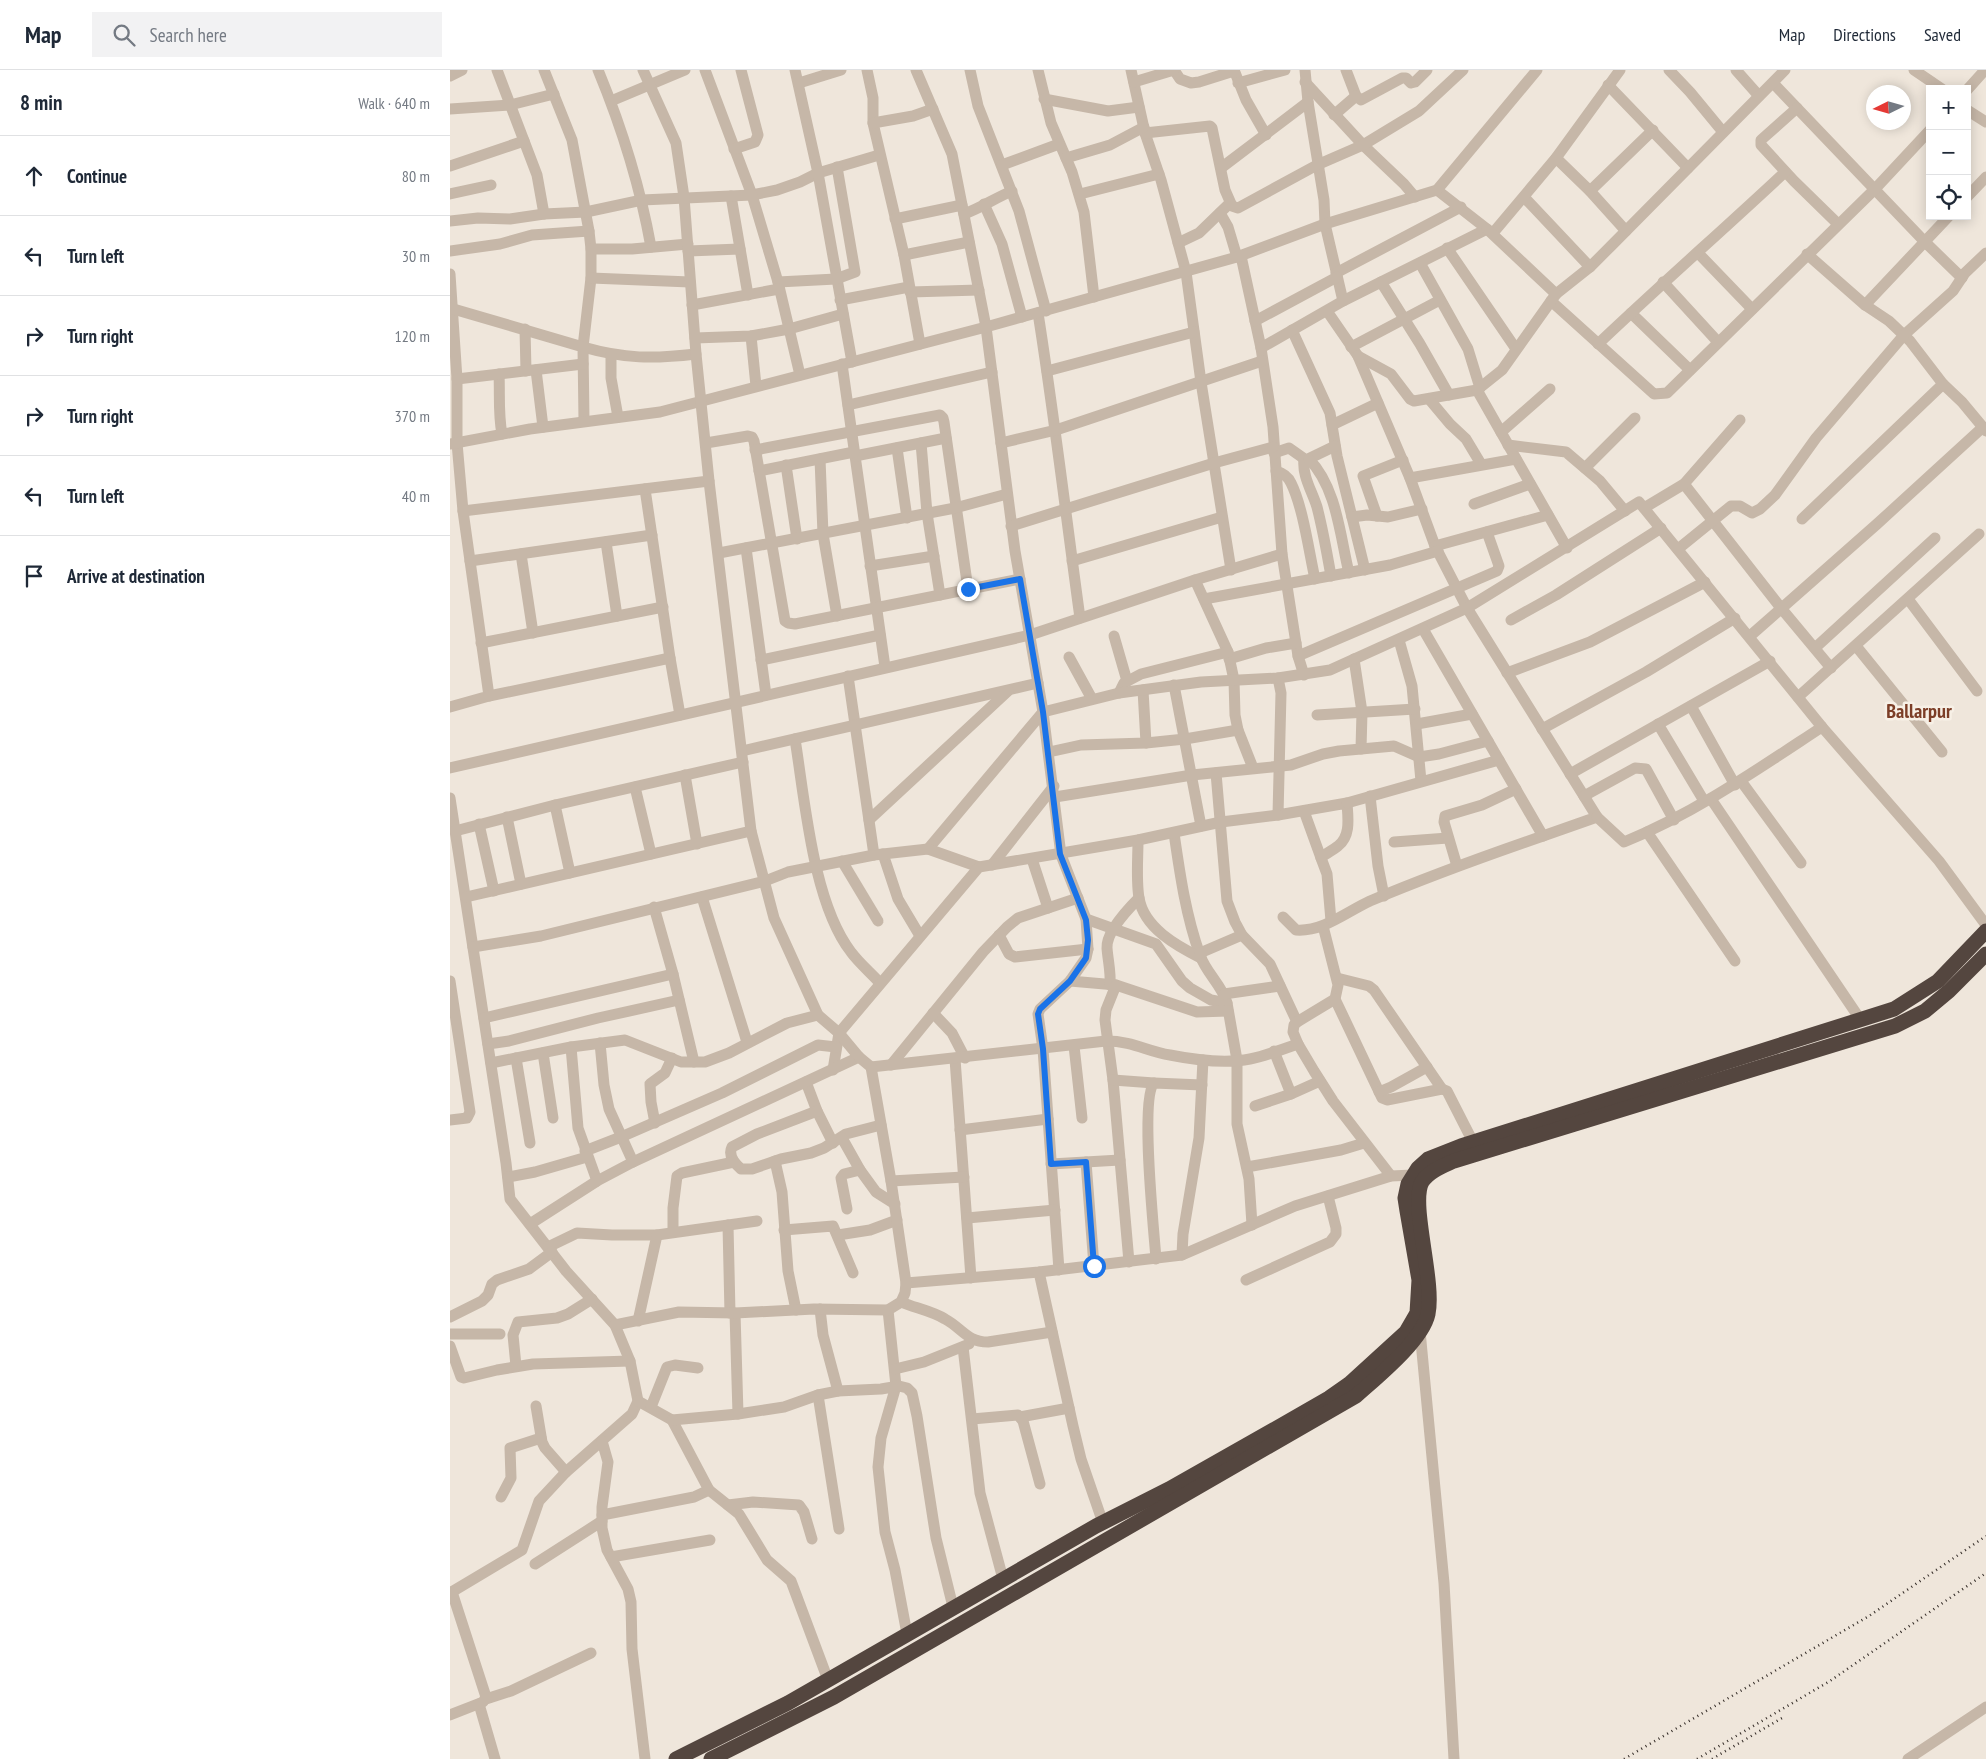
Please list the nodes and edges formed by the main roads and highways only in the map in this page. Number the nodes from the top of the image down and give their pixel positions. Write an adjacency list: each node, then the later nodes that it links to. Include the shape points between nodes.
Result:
1 (1986, 930): 3 (highway, via 1938,981 1894,1009 1435,1155 1422,1164)
2 (1986, 954): 3 (highway, via 1925,1011 1895,1026 1454,1161)
3 (1418, 1178): 4 (highway, via 1408,1184 1405,1198 1419,1280 1417,1313 1406,1332 1350,1384 828,1680); 5 (highway, via 1429,1278 1428,1315 1409,1346 1356,1396 841,1693)
4 (676, 1759)
5 (711, 1759)

